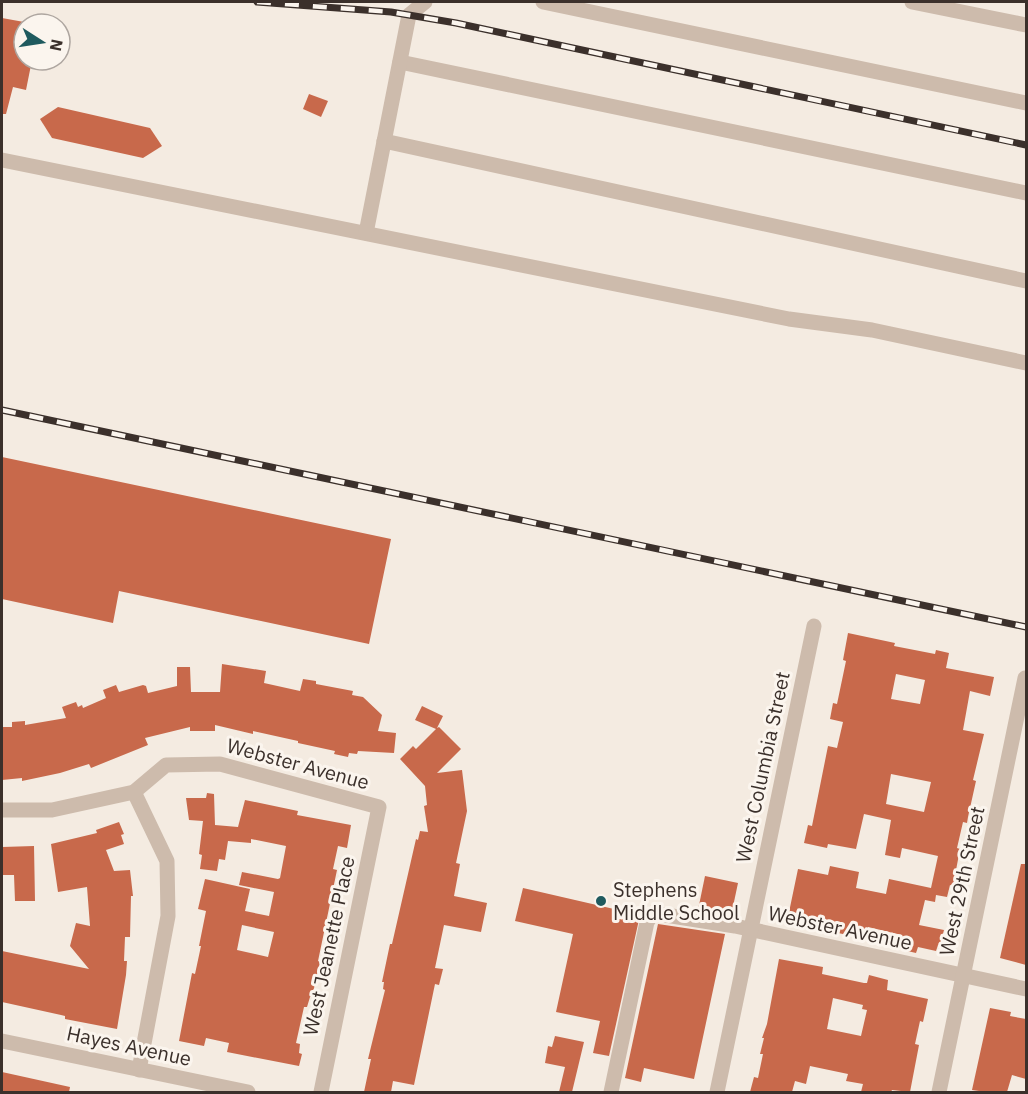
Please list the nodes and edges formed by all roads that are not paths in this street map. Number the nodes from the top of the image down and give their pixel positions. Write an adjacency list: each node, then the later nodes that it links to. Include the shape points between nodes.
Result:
1 (425, 2): 5 (street, via 409,15)
2 (543, 2): 6 (street)
3 (912, 2): 4 (street)
4 (1026, 25)
5 (400, 62): 7 (street); 9 (street)
6 (1026, 103)
7 (384, 141): 10 (street); 11 (street)
8 (2, 160): 10 (street)
9 (1026, 193)
10 (366, 233): 12 (street)
11 (1026, 281)
12 (1026, 363)
13 (814, 626): 18 (street, West Columbia Street)
14 (1025, 678): 19 (street, West 29th Street)
15 (134, 792): 16 (street, Webster Avenue, via 166,765 220,764); 17 (street, Webster Avenue, via 52,810); 22 (street, via 167,861 168,916)
16 (379, 807): 24 (street, West Jeanette Place)
17 (2, 810)
18 (751, 930): 19 (street, Webster Avenue); 25 (street, Webster Avenue, via 657,913 649,916); 26 (street, West Columbia Street)
19 (964, 975): 20 (street, Webster Avenue); 27 (street, West 29th Street)
20 (1026, 989)
21 (2, 1041): 22 (street, Hayes Avenue)
22 (139, 1070): 23 (street, Hayes Avenue)
23 (248, 1092)
24 (321, 1092)
25 (611, 1092)
26 (717, 1092)
27 (939, 1092)

